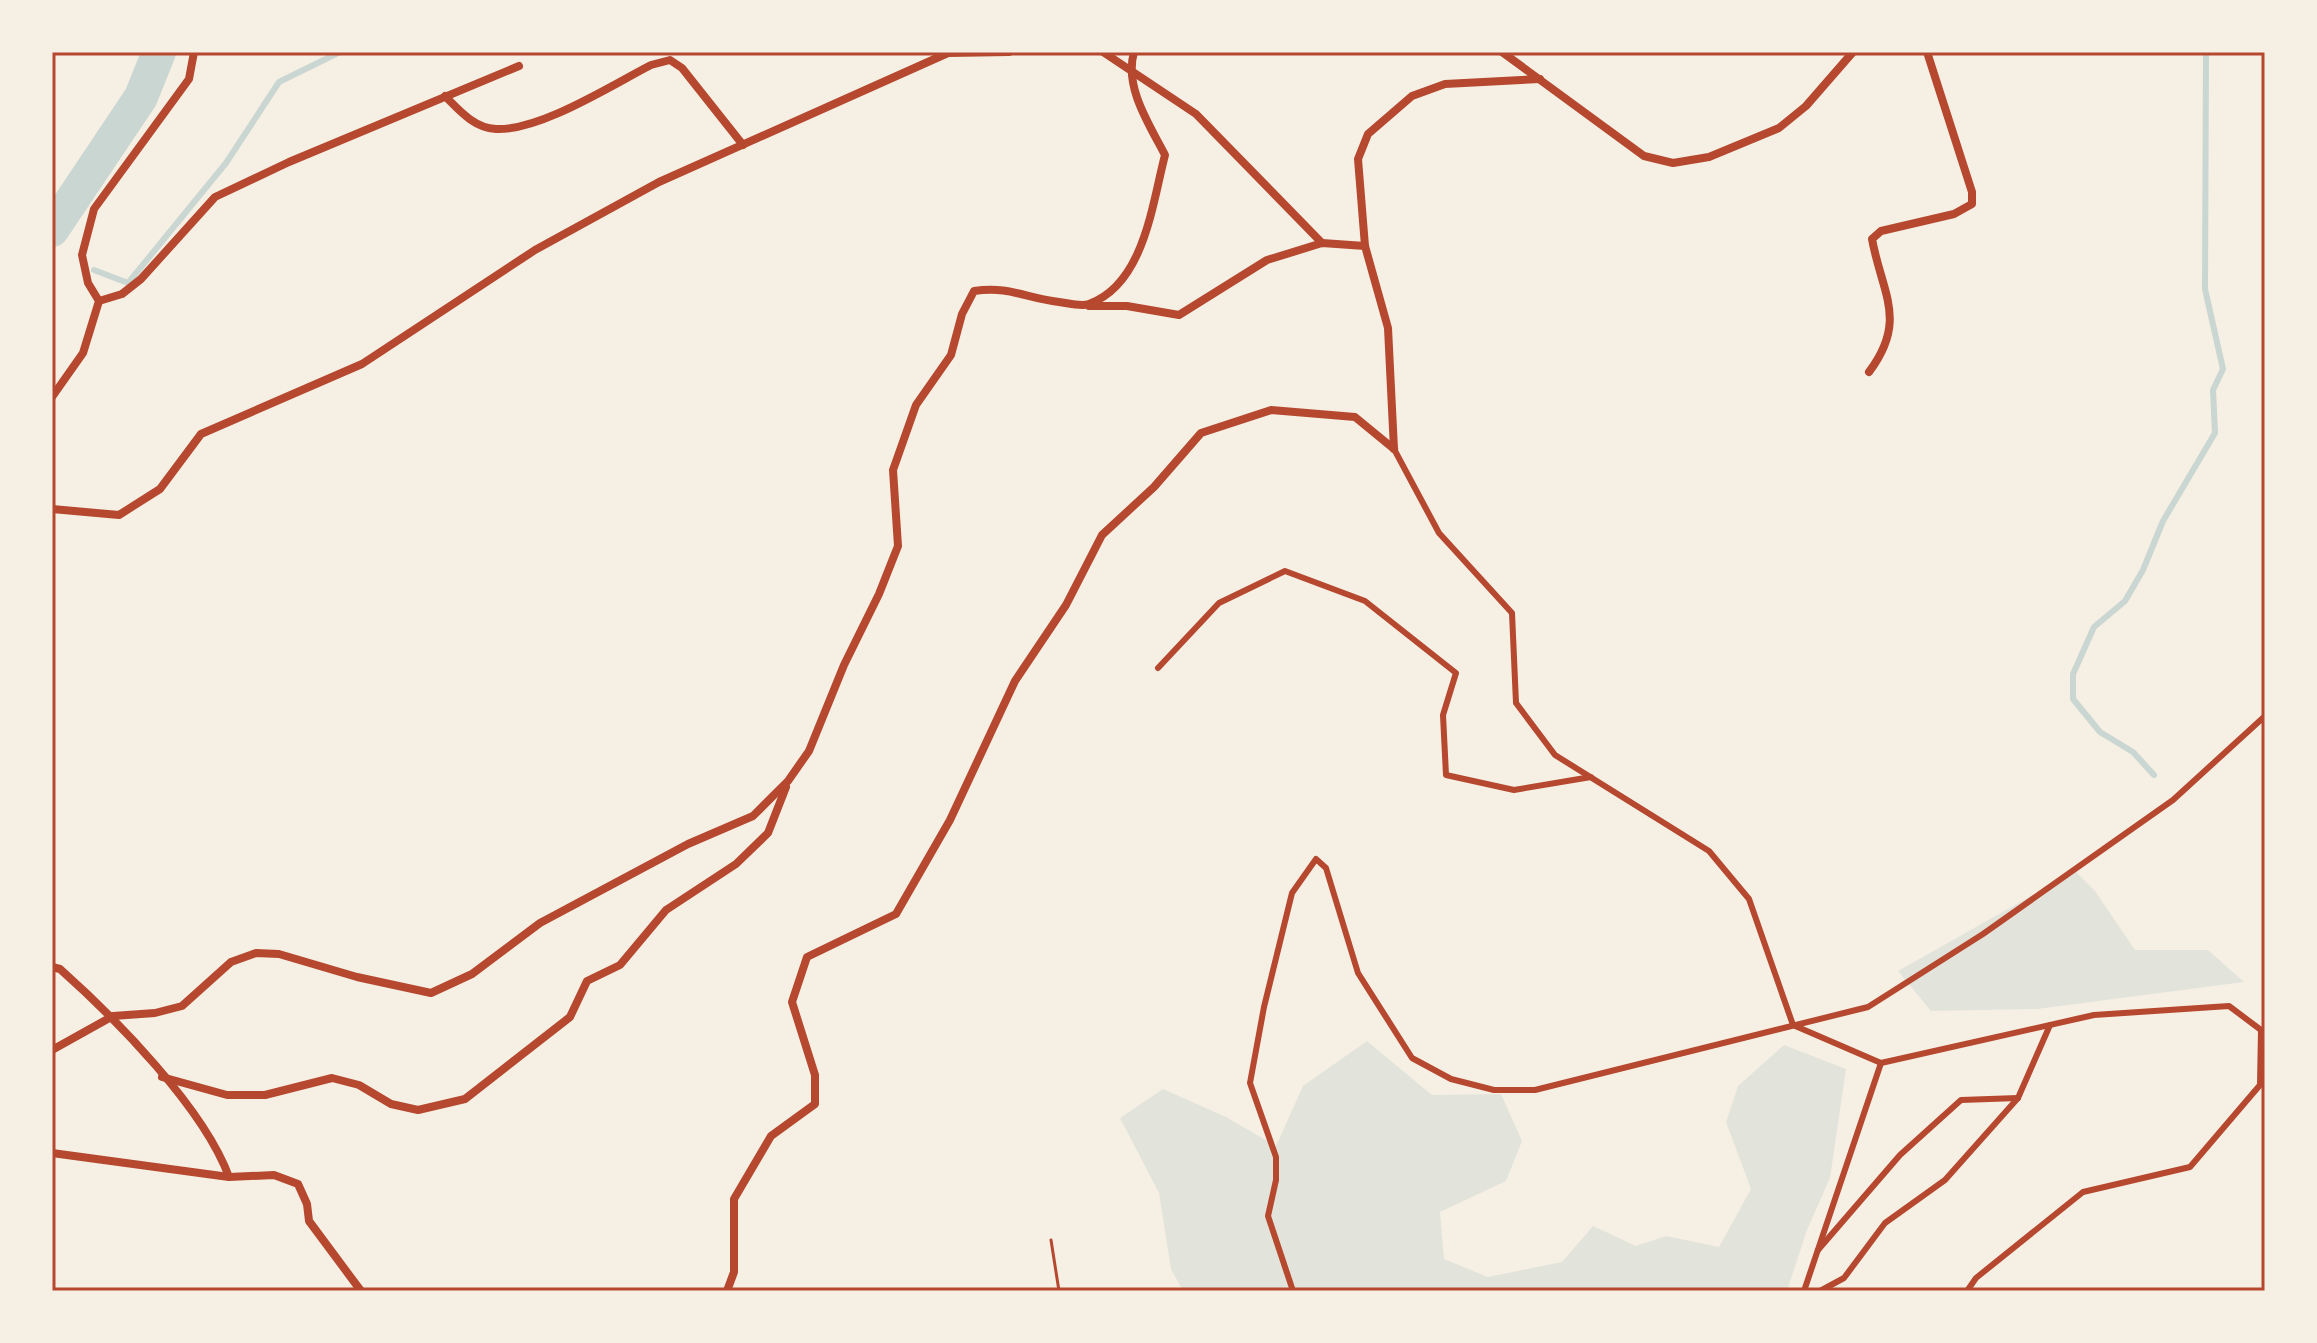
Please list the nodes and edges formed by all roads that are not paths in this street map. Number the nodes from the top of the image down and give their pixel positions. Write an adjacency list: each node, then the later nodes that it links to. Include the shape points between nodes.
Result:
1 (194, 52): 15 (street, via 189,79 94,209 82,255 88,283)
2 (1009, 52): 12 (street, via 948,53)
3 (1103, 52): 9 (street)
4 (1134, 52): 9 (street)
5 (1502, 52): 10 (street)
6 (1853, 52): 10 (street, via 1779,128 1709,157 1673,163 1644,156)
7 (1927, 52): 17 (street, via 1972,204 1954,214 1881,231 1872,239 1892,311 1890,337)
8 (519, 66): 11 (street)
9 (1129, 69): 13 (street, via 1196,114); 16 (street, via 1165,155 1144,237 1119,287)
10 (1540, 79): 14 (street, via 1445,84 1412,96 1368,134 1358,159)
11 (445, 96): 12 (street, via 470,121 496,129 547,118 670,60); 15 (street, via 215,197 141,279 122,294)
12 (743, 145): 20 (street, via 659,182 535,250 362,364 201,434 160,489 119,515)
13 (1322, 243): 14 (street); 16 (street, via 1267,260 1179,315)
14 (1365, 246): 19 (street, via 1388,328)
15 (99, 301): 18 (street, via 83,353)
16 (1087, 306): 24 (street, via 1002,288 974,291 951,355 916,405 893,470 898,546 809,751)
17 (1869, 372)
18 (52, 397)
19 (1394, 449): 23 (lane, via 1439,533 1512,613 1516,703 1555,755); 37 (street, via 1355,417 1271,410 1201,433 1102,535 1066,605 1015,681 950,820 896,914 807,957 792,1002 815,1075 815,1104 771,1136 734,1199 734,1272)
20 (52, 509)
21 (1158, 668): 23 (lane, via 1219,603 1285,571 1365,601 1456,673 1443,715 1446,775 1514,790)
22 (2265, 716): 27 (lane, via 2173,800 1983,934 1868,1007)
23 (1591, 777): 27 (lane, via 1709,851 1749,899)
24 (788, 781): 26 (street, via 753,816 688,844 540,923 472,974 431,993 279,954 256,953 231,962 182,1006); 31 (street, via 768,833 736,864 666,910 620,965 587,981 570,1017 465,1099 418,1110 332,1078 265,1095 227,1095)
25 (52, 967): 26 (street)
26 (113, 1016): 29 (street); 31 (street)
27 (1793, 1025): 30 (lane); 38 (lane, via 1535,1090 1494,1090 1451,1079 1412,1058 1358,973 1326,868 1316,859 1292,893 1250,1083 1276,1157 1268,1216)
28 (2050, 1025): 30 (lane); 32 (lane); 41 (lane, via 2094,1015 2229,1006 2261,1030 2260,1085 2190,1167 2083,1192 1976,1278)
29 (52, 1050)
30 (1881, 1063): 35 (lane)
31 (162, 1077): 34 (street, via 218,1147)
32 (2018, 1098): 35 (lane, via 1961,1100 1900,1155); 40 (lane, via 1945,1180 1885,1223 1844,1278)
33 (52, 1153): 34 (street)
34 (229, 1177): 36 (street, via 274,1175 298,1184 309,1221)
35 (1818, 1250): 39 (lane)
36 (361, 1291)
37 (727, 1291)
38 (1293, 1291)
39 (1804, 1291)
40 (1820, 1291)
41 (1967, 1291)

